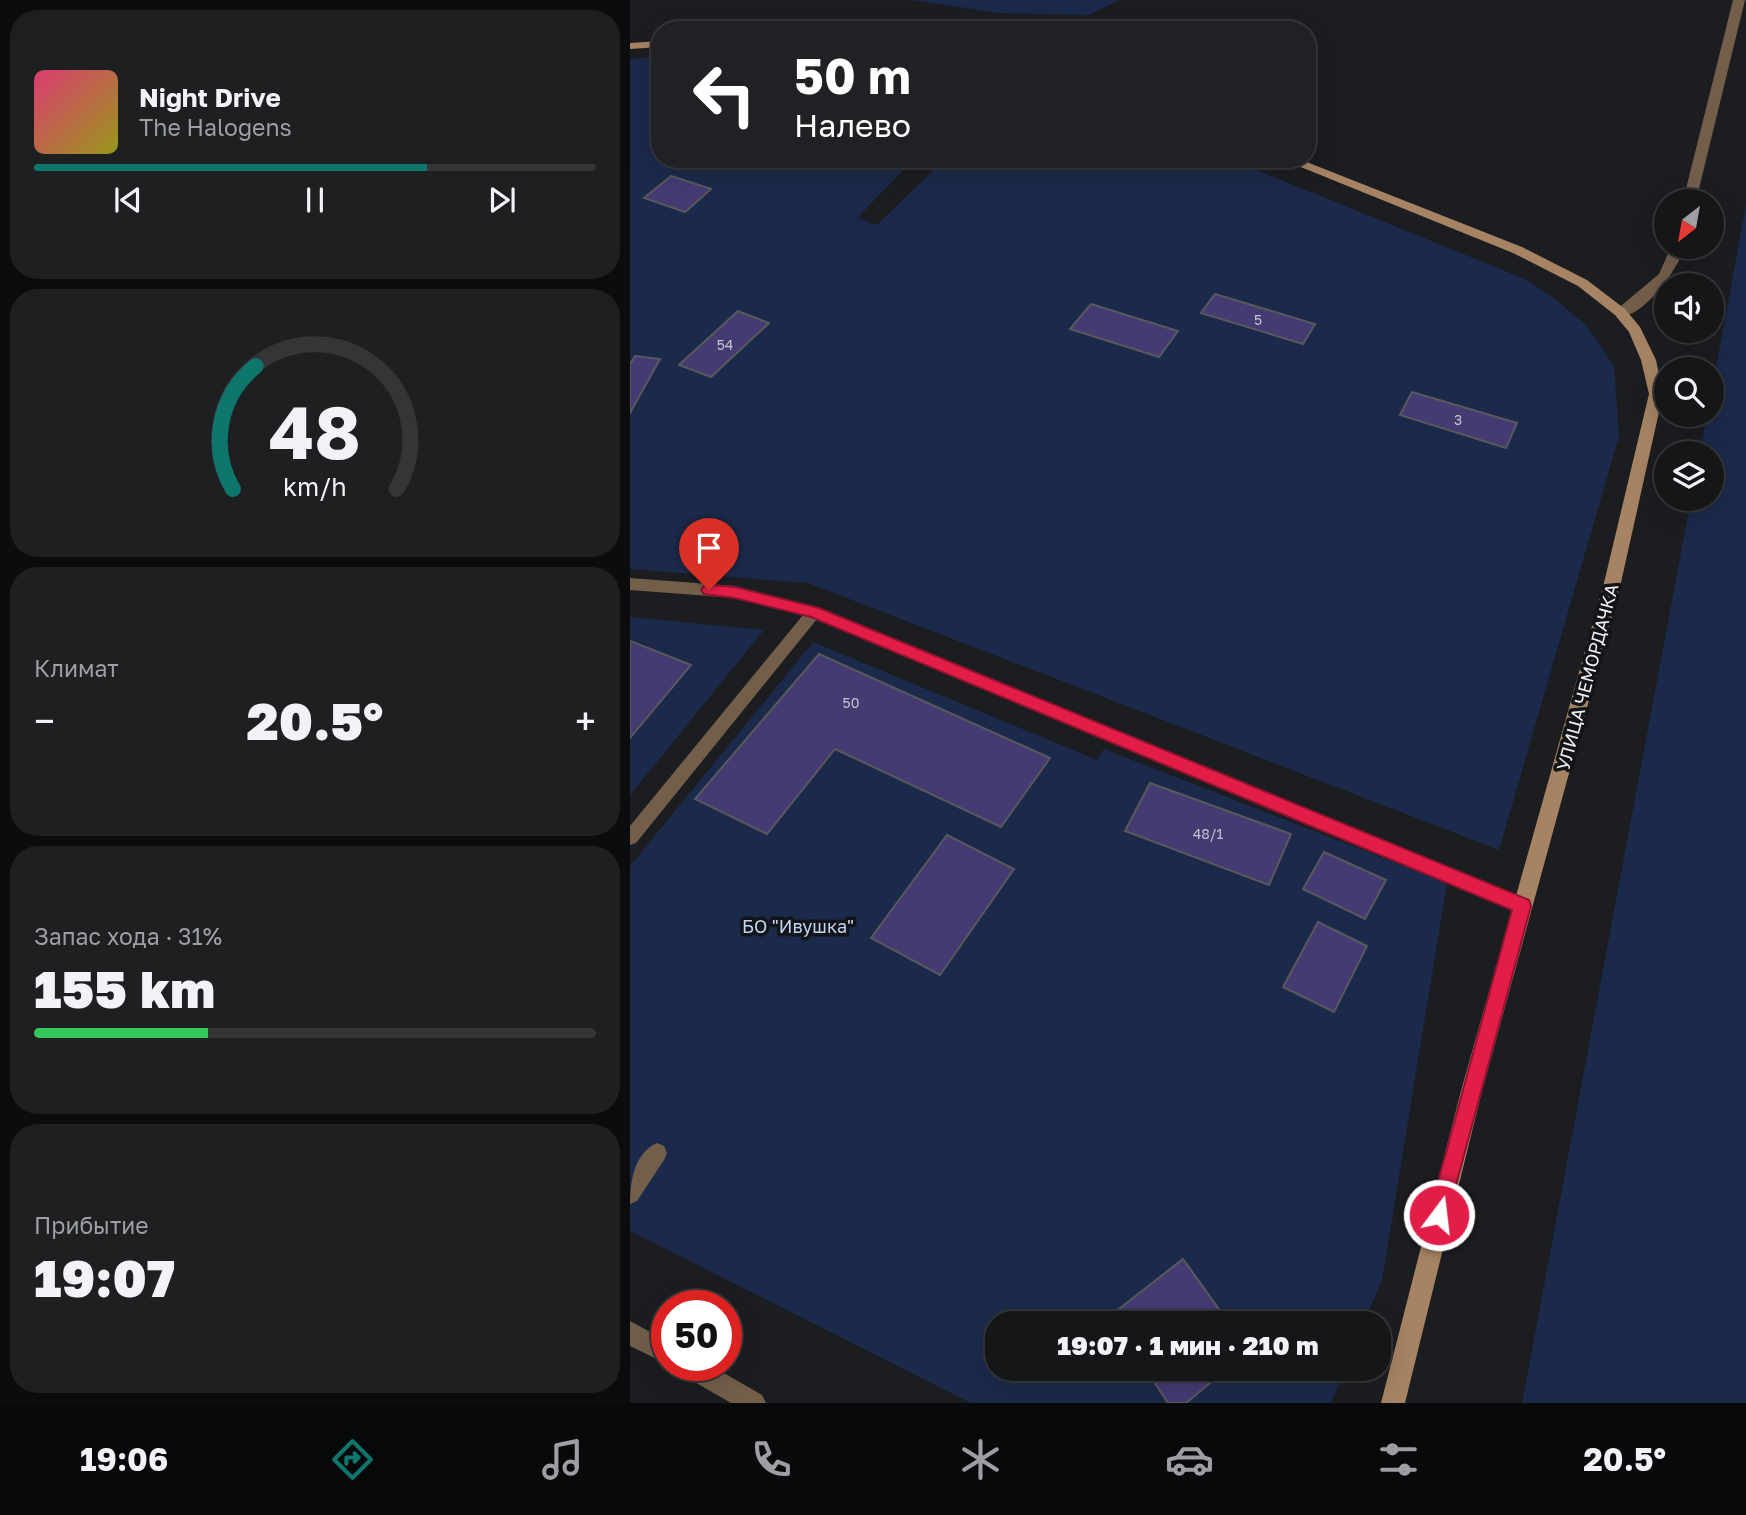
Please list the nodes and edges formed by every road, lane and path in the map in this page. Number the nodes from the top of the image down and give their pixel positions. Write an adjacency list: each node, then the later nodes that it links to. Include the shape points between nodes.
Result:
1 (1739, 0): 5 (street)
2 (651, 45): 3 (main road)
3 (630, 46)
4 (1310, 168): 7 (main road, УЛИЦА ЧЕМОРДАЧКА, via 1555,268 1597,292)
5 (1692, 189)
6 (1675, 259): 7 (street, via 1661,283)
7 (1621, 313): 11 (main road, УЛИЦА ЧЕМОРДАЧКА, via 1639,336 1650,361 1656,394 1575,730)
8 (630, 584): 9 (lane, via 735,592)
9 (814, 612): 10 (lane); 11 (lane)
10 (630, 838)
11 (1522, 906): 18 (main road, УЛИЦА ЧЕМОРДАЧКА)
12 (657, 1153): 13 (lane)
13 (630, 1194)
14 (630, 1333): 15 (street)
15 (651, 1345)
16 (715, 1381): 17 (street)
17 (754, 1403)
18 (1393, 1403)

